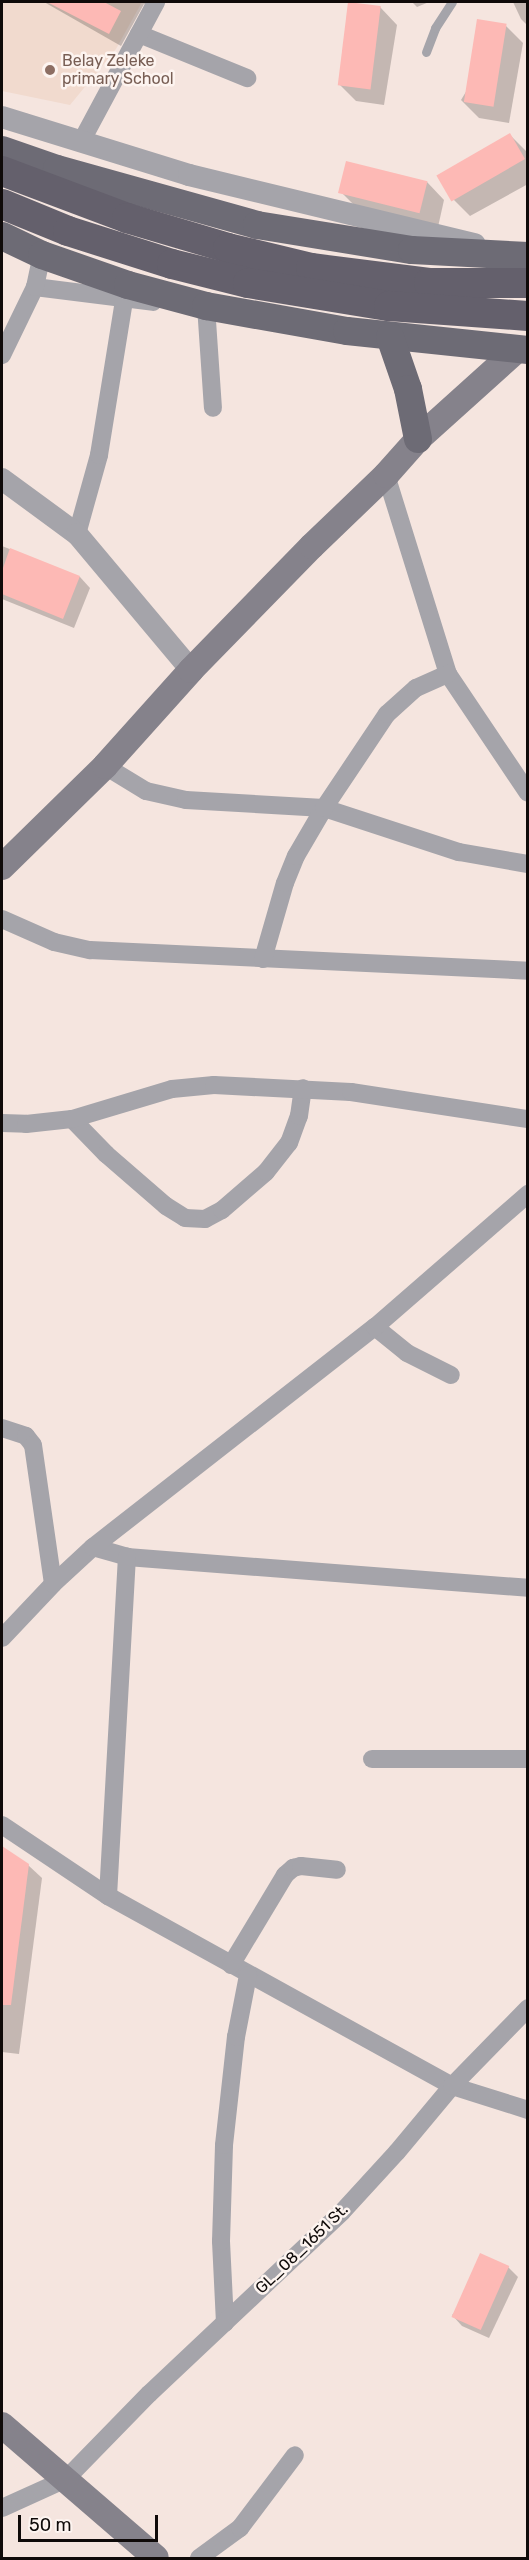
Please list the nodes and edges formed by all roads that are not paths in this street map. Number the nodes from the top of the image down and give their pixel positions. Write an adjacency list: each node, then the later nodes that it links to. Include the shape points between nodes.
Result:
1 (156, 2): 3 (street)
2 (452, 2): 4 (lane, via 435,28)
3 (139, 34): 5 (street); 7 (street)
4 (426, 52)
5 (247, 78)
6 (2, 117): 7 (street)
7 (81, 142): 13 (street, via 189,175)
8 (2, 150): 13 (main road, via 257,225)
9 (2, 171): 13 (highway, via 127,218 310,268 429,283)
10 (2, 204): 17 (highway, via 68,231 248,283 389,306)
11 (2, 236): 12 (main road)
12 (42, 255): 14 (street); 16 (main road, via 128,285)
13 (527, 265)
14 (36, 287): 15 (street); 19 (street)
15 (124, 300): 16 (street); 25 (street, via 99,455)
16 (207, 306): 18 (main road); 21 (street)
17 (528, 316)
18 (390, 337): 20 (main road); 22 (main road, via 408,389)
19 (3, 350)
20 (523, 350): 22 (main road)
21 (213, 408)
22 (418, 439): 23 (main road)
23 (386, 475): 26 (main road); 27 (street)
24 (2, 479): 25 (street)
25 (77, 534): 26 (street)
26 (191, 670): 28 (main road)
27 (448, 674): 29 (street); 30 (street, via 416,688 387,714)
28 (105, 766): 30 (street, via 146,791 186,800); 32 (main road)
29 (528, 793)
30 (324, 808): 31 (street, via 459,852); 34 (street, via 285,883)
31 (528, 864)
32 (2, 867)
33 (2, 920): 34 (street, via 54,942 90,950)
34 (263, 959): 35 (street)
35 (528, 971)
36 (303, 1088): 37 (street, via 214,1085 172,1089); 37 (street, via 299,1116 289,1143 266,1172 222,1210 205,1219 185,1218 166,1206); 38 (street, via 442,1104)
37 (72, 1119): 39 (street)
38 (528, 1119)
39 (2, 1123)
40 (528, 1194): 41 (street)
41 (375, 1327): 42 (street, via 407,1353); 44 (street)
42 (451, 1375)
43 (2, 1428): 46 (street, via 26,1436 33,1445)
44 (93, 1547): 45 (street); 46 (street)
45 (126, 1557): 47 (street); 53 (street)
46 (53, 1584): 48 (street)
47 (528, 1588)
48 (2, 1638)
49 (372, 1759): 50 (street)
50 (528, 1759)
51 (2, 1825): 53 (street)
52 (337, 1870): 54 (street, via 301,1866 285,1875)
53 (108, 1896): 54 (street)
54 (231, 1965): 55 (street)
55 (248, 1976): 57 (street); 59 (street, via 236,2037 224,2145 221,2241)
56 (528, 2008): 57 (street, GL_08_1651 St.)
57 (452, 2086): 58 (street); 59 (street, GL_08_1651 St., via 342,2212)
58 (528, 2110)
59 (225, 2323): 62 (street, GL_08_1651 St.)
60 (2, 2425): 62 (main road)
61 (295, 2454): 65 (street, via 240,2528)
62 (66, 2479): 63 (street); 64 (main road)
63 (2, 2508)
64 (156, 2559)
65 (199, 2559)

